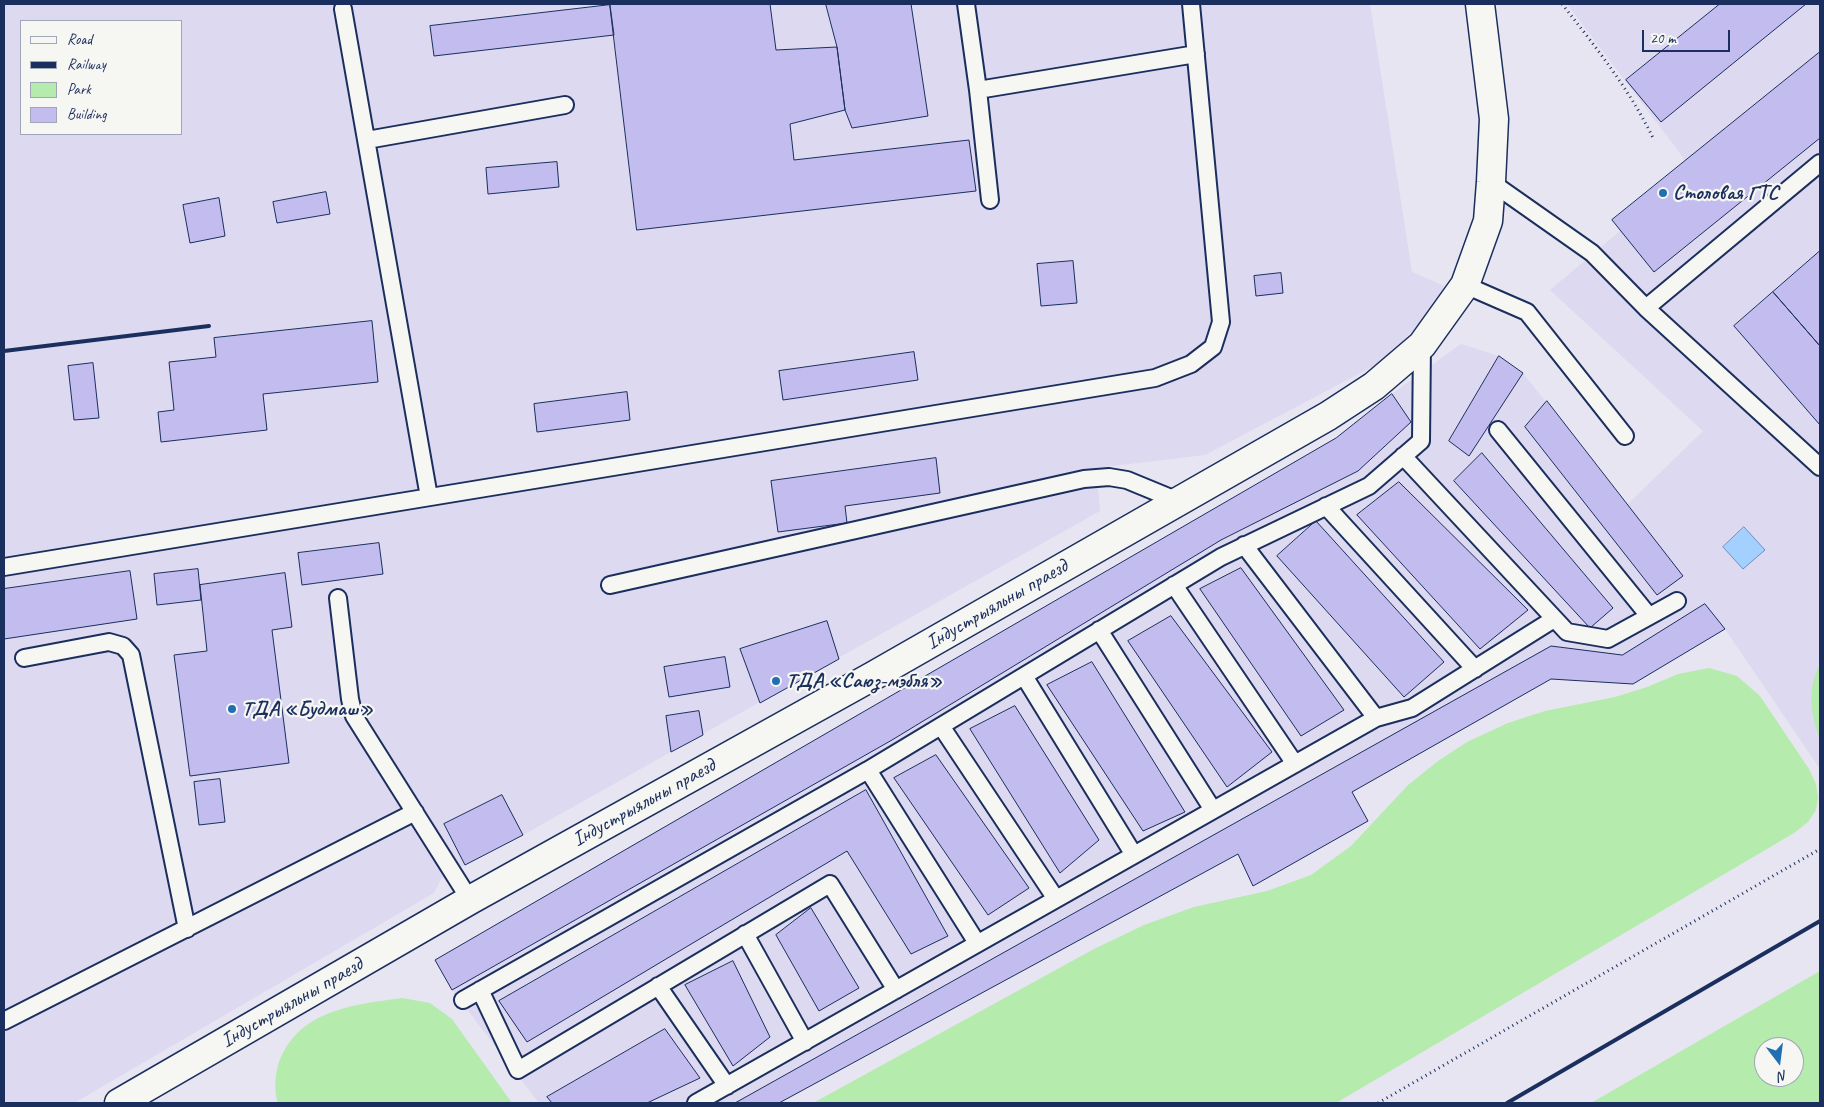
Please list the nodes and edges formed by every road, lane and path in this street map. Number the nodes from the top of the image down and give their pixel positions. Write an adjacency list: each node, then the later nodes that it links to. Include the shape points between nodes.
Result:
1 (966, 4): 7 (lane)
2 (1191, 4): 6 (lane)
3 (1480, 4): 12 (street, Індустрыяльны праезд, via 1494,119)
4 (1562, 4): 9 (path, via 1604,57 1642,114)
5 (343, 8): 10 (lane)
6 (1196, 54): 7 (lane); 21 (lane, via 1221,322 1213,347 1191,364 1155,378)
7 (978, 90): 13 (lane)
8 (565, 105): 10 (lane)
9 (1653, 138)
10 (367, 140): 21 (lane)
11 (1820, 163): 15 (lane)
12 (1491, 182): 14 (street, Індустрыяльны праезд, via 1488,221); 15 (lane, via 1592,253)
13 (990, 200)
14 (1464, 286): 16 (street, Індустрыяльны праезд); 18 (lane, via 1527,312)
15 (1646, 308): 20 (lane)
16 (1422, 345): 19 (lane, via 1421,441); 22 (street, Індустрыяльны праезд, via 1374,386 1328,416)
17 (1498, 430): 30 (lane)
18 (1624, 436)
19 (1403, 456): 23 (lane, via 1369,486); 31 (lane)
20 (1820, 467)
21 (429, 497): 25 (lane)
22 (1178, 501): 26 (lane, via 1127,480 1109,477 1084,480); 45 (street, Індустрыяльны праезд)
23 (1326, 506): 24 (lane); 34 (lane)
24 (1244, 546): 27 (lane); 36 (lane)
25 (4, 567)
26 (610, 585)
27 (1174, 585): 32 (lane); 38 (lane)
28 (338, 598): 41 (lane, via 354,716)
29 (1677, 601): 30 (lane)
30 (1649, 616): 31 (lane, via 1608,639 1567,632)
31 (1554, 619): 34 (lane)
32 (1099, 630): 35 (lane); 40 (lane)
33 (24, 658): 46 (lane, via 110,642 123,646 131,655)
34 (1474, 669): 36 (lane, via 1412,708)
35 (1024, 676): 37 (lane); 43 (lane)
36 (1376, 718): 38 (lane)
37 (941, 726): 39 (lane); 44 (lane)
38 (1296, 764): 40 (lane)
39 (868, 770): 48 (lane); 50 (lane)
40 (1213, 810): 43 (lane)
41 (415, 812): 45 (lane); 46 (lane)
42 (1820, 849): 58 (path)
43 (1134, 855): 44 (lane)
44 (1056, 899): 48 (lane)
45 (470, 900): 56 (street, Індустрыяльны праезд)
46 (186, 929): 53 (lane)
47 (745, 934): 49 (lane); 51 (lane, via 830,884); 54 (lane)
48 (977, 944): 51 (lane)
49 (658, 986): 50 (lane, via 518,1070); 55 (lane)
50 (480, 990): 52 (lane)
51 (896, 990): 54 (lane)
52 (463, 1000)
53 (4, 1021)
54 (805, 1042): 55 (lane)
55 (727, 1086): 57 (lane)
56 (119, 1103)
57 (696, 1103)
58 (1378, 1103)

